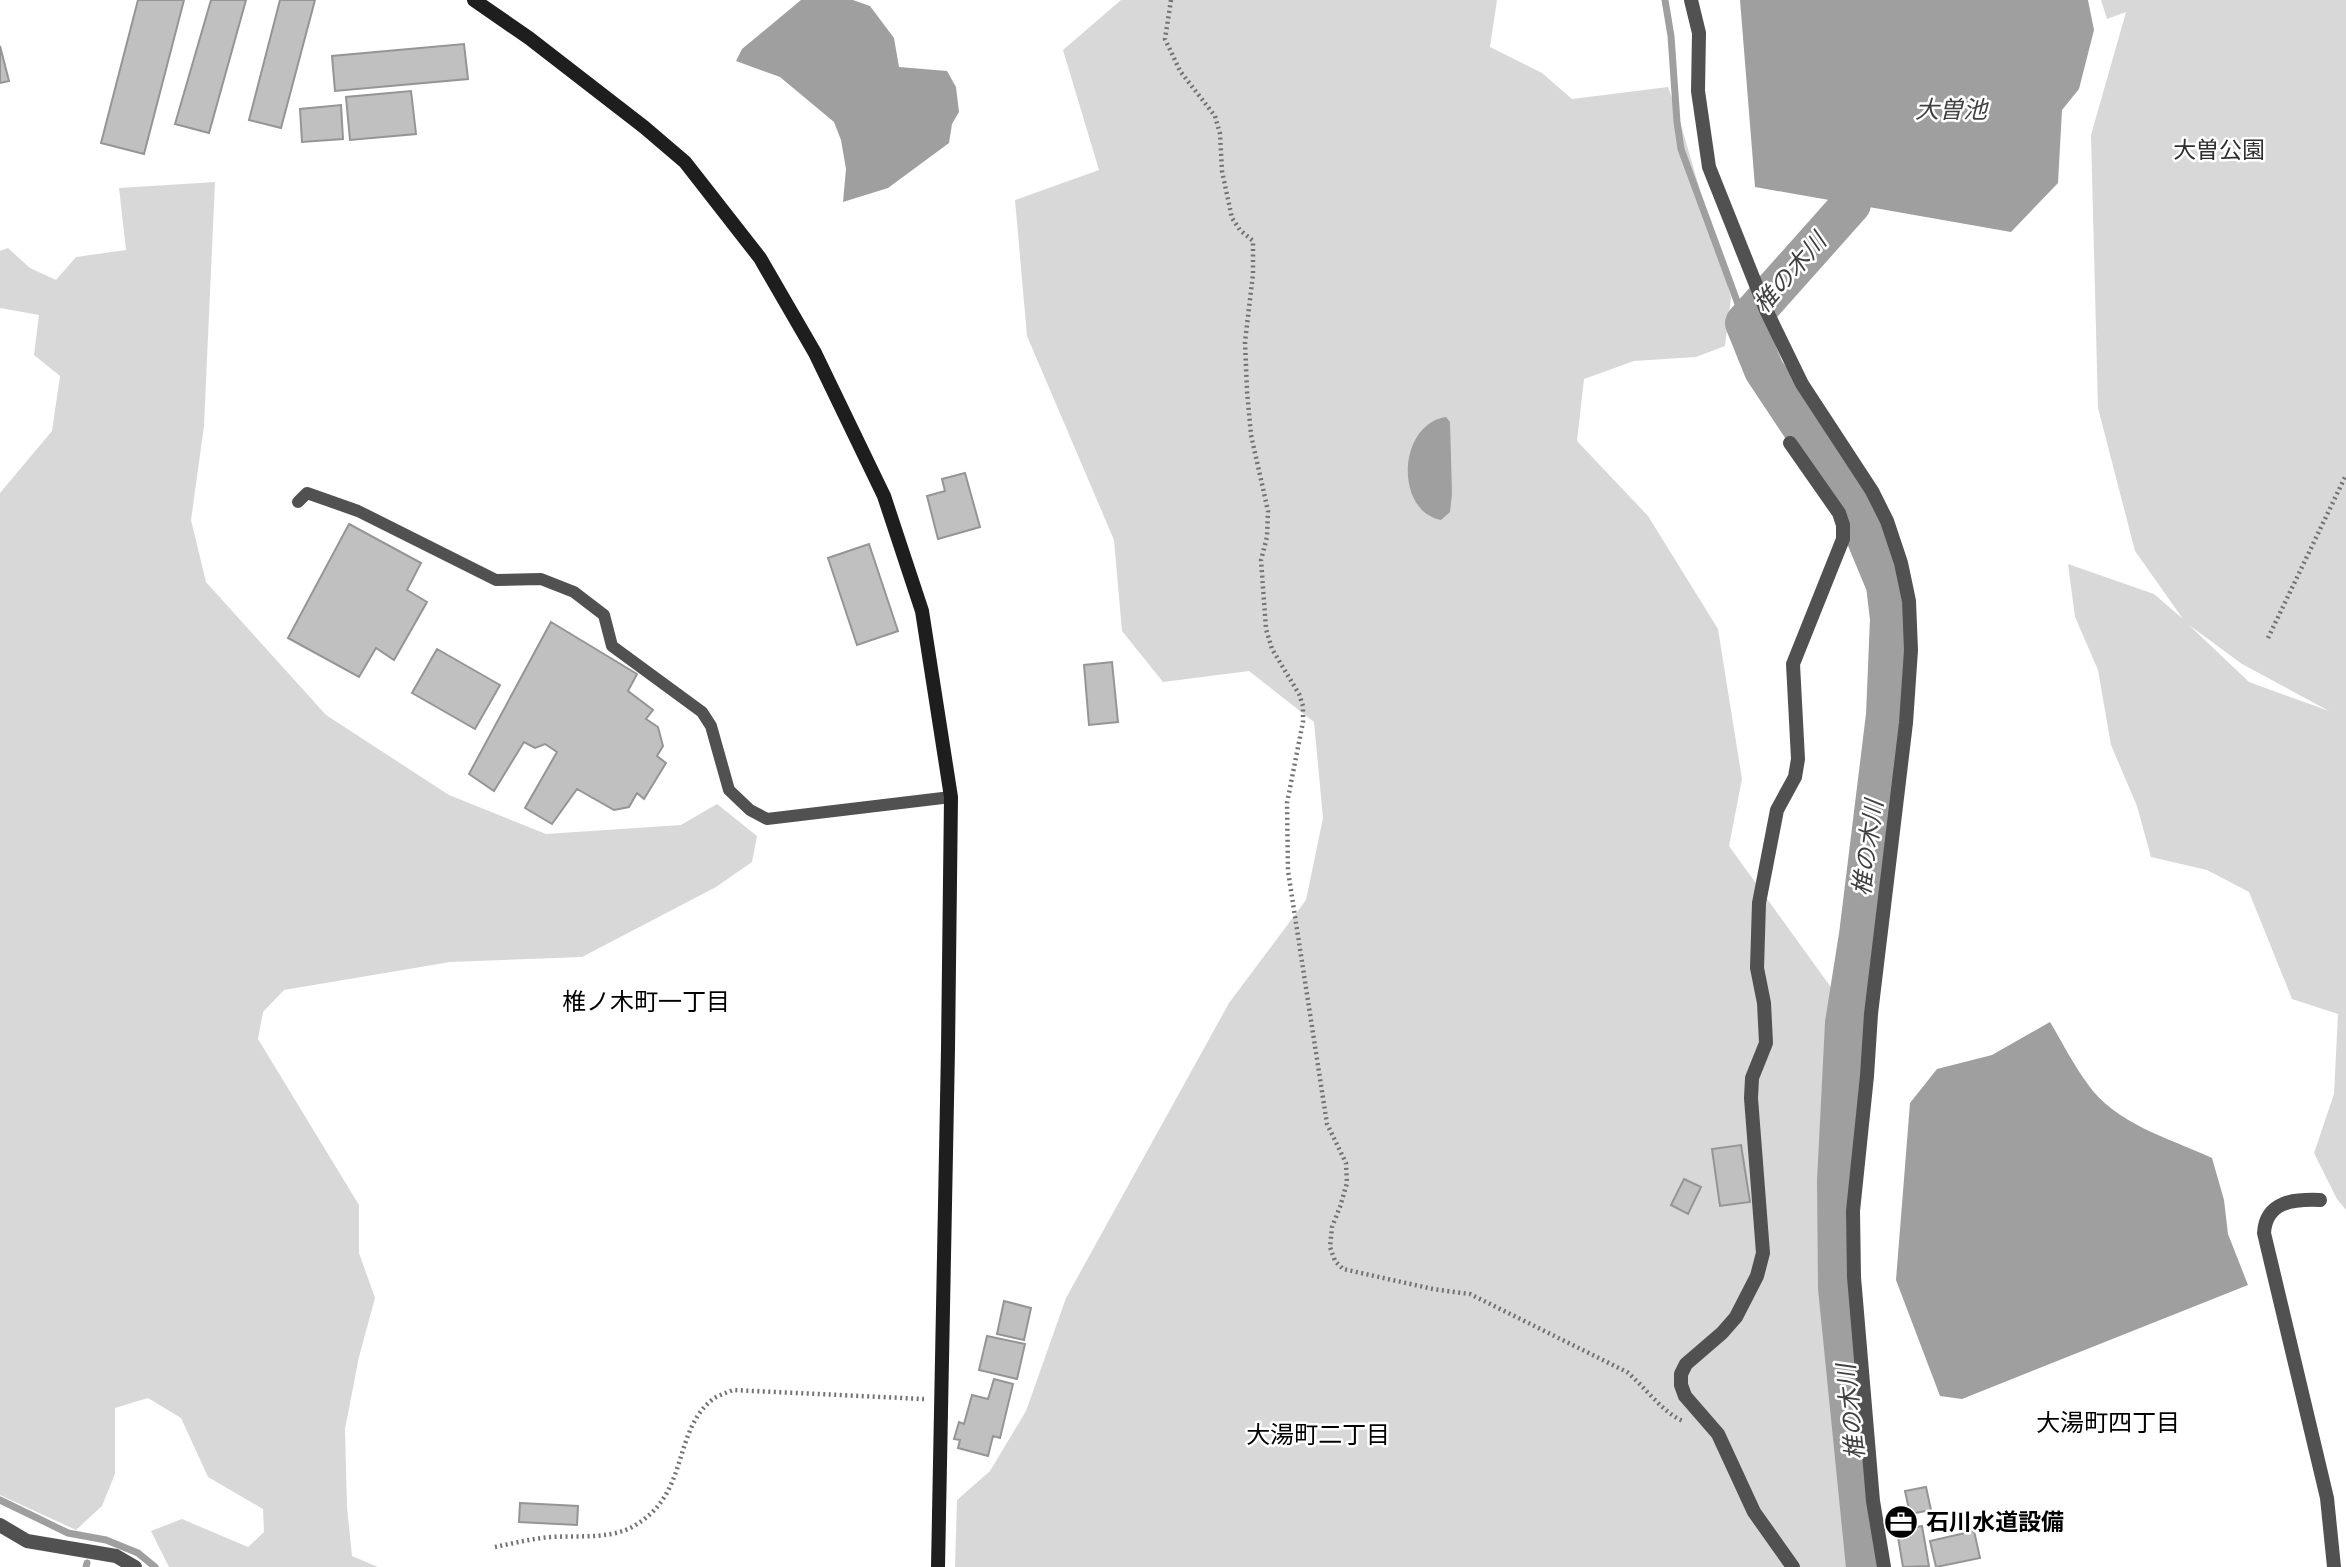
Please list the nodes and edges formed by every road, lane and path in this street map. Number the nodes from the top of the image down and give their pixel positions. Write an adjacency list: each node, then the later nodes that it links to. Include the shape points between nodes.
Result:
1 (474, 0): 4 (street)
2 (1171, 0): 12 (path, via 1165,39 1180,71 1215,116 1232,218 1253,241 1245,342 1251,435 1268,511 1261,560 1266,629 1303,706 1287,803 1288,871 1327,1124 1346,1163 1347,1183 1332,1227 1330,1247 1335,1261 1343,1269 1470,1294 1627,1372 1682,1422)
3 (1691, 0): 18 (street, via 1699,33 1698,91 1709,167 1801,384 1887,521 1909,601 1906,723 1853,1211 1854,1277 1873,1501)
4 (490, 4): 9 (street, via 685,162 760,258 814,353 884,496 922,611)
5 (1790, 443): 12 (street, via 1839,513 1843,539 1793,664 1798,759 1795,777 1777,810 1759,903 1757,968 1766,1043 1752,1077 1751,1098 1763,1253 1736,1317 1695,1354 1681,1374 1685,1396)
6 (2346, 475): 8 (path)
7 (298, 502): 9 (lane, via 307,493 358,512 496,579 541,579 575,592 604,615 612,646 702,712 711,726 729,790 767,819)
8 (2268, 638)
9 (951, 797): 11 (street)
10 (2320, 1200): 19 (street, via 2298,1199 2273,1209 2265,1220 2264,1233 2327,1498)
11 (942, 1400): 14 (path, via 733,1390 714,1398 701,1412 671,1489 651,1515 629,1529); 16 (street)
12 (1705, 1418): 17 (street, via 1718,1434 1754,1512)
13 (0, 1525): 15 (street, via 27,1541 116,1556)
14 (495, 1548)
15 (135, 1567)
16 (938, 1567)
17 (1793, 1567)
18 (1884, 1567)
19 (2334, 1567)

